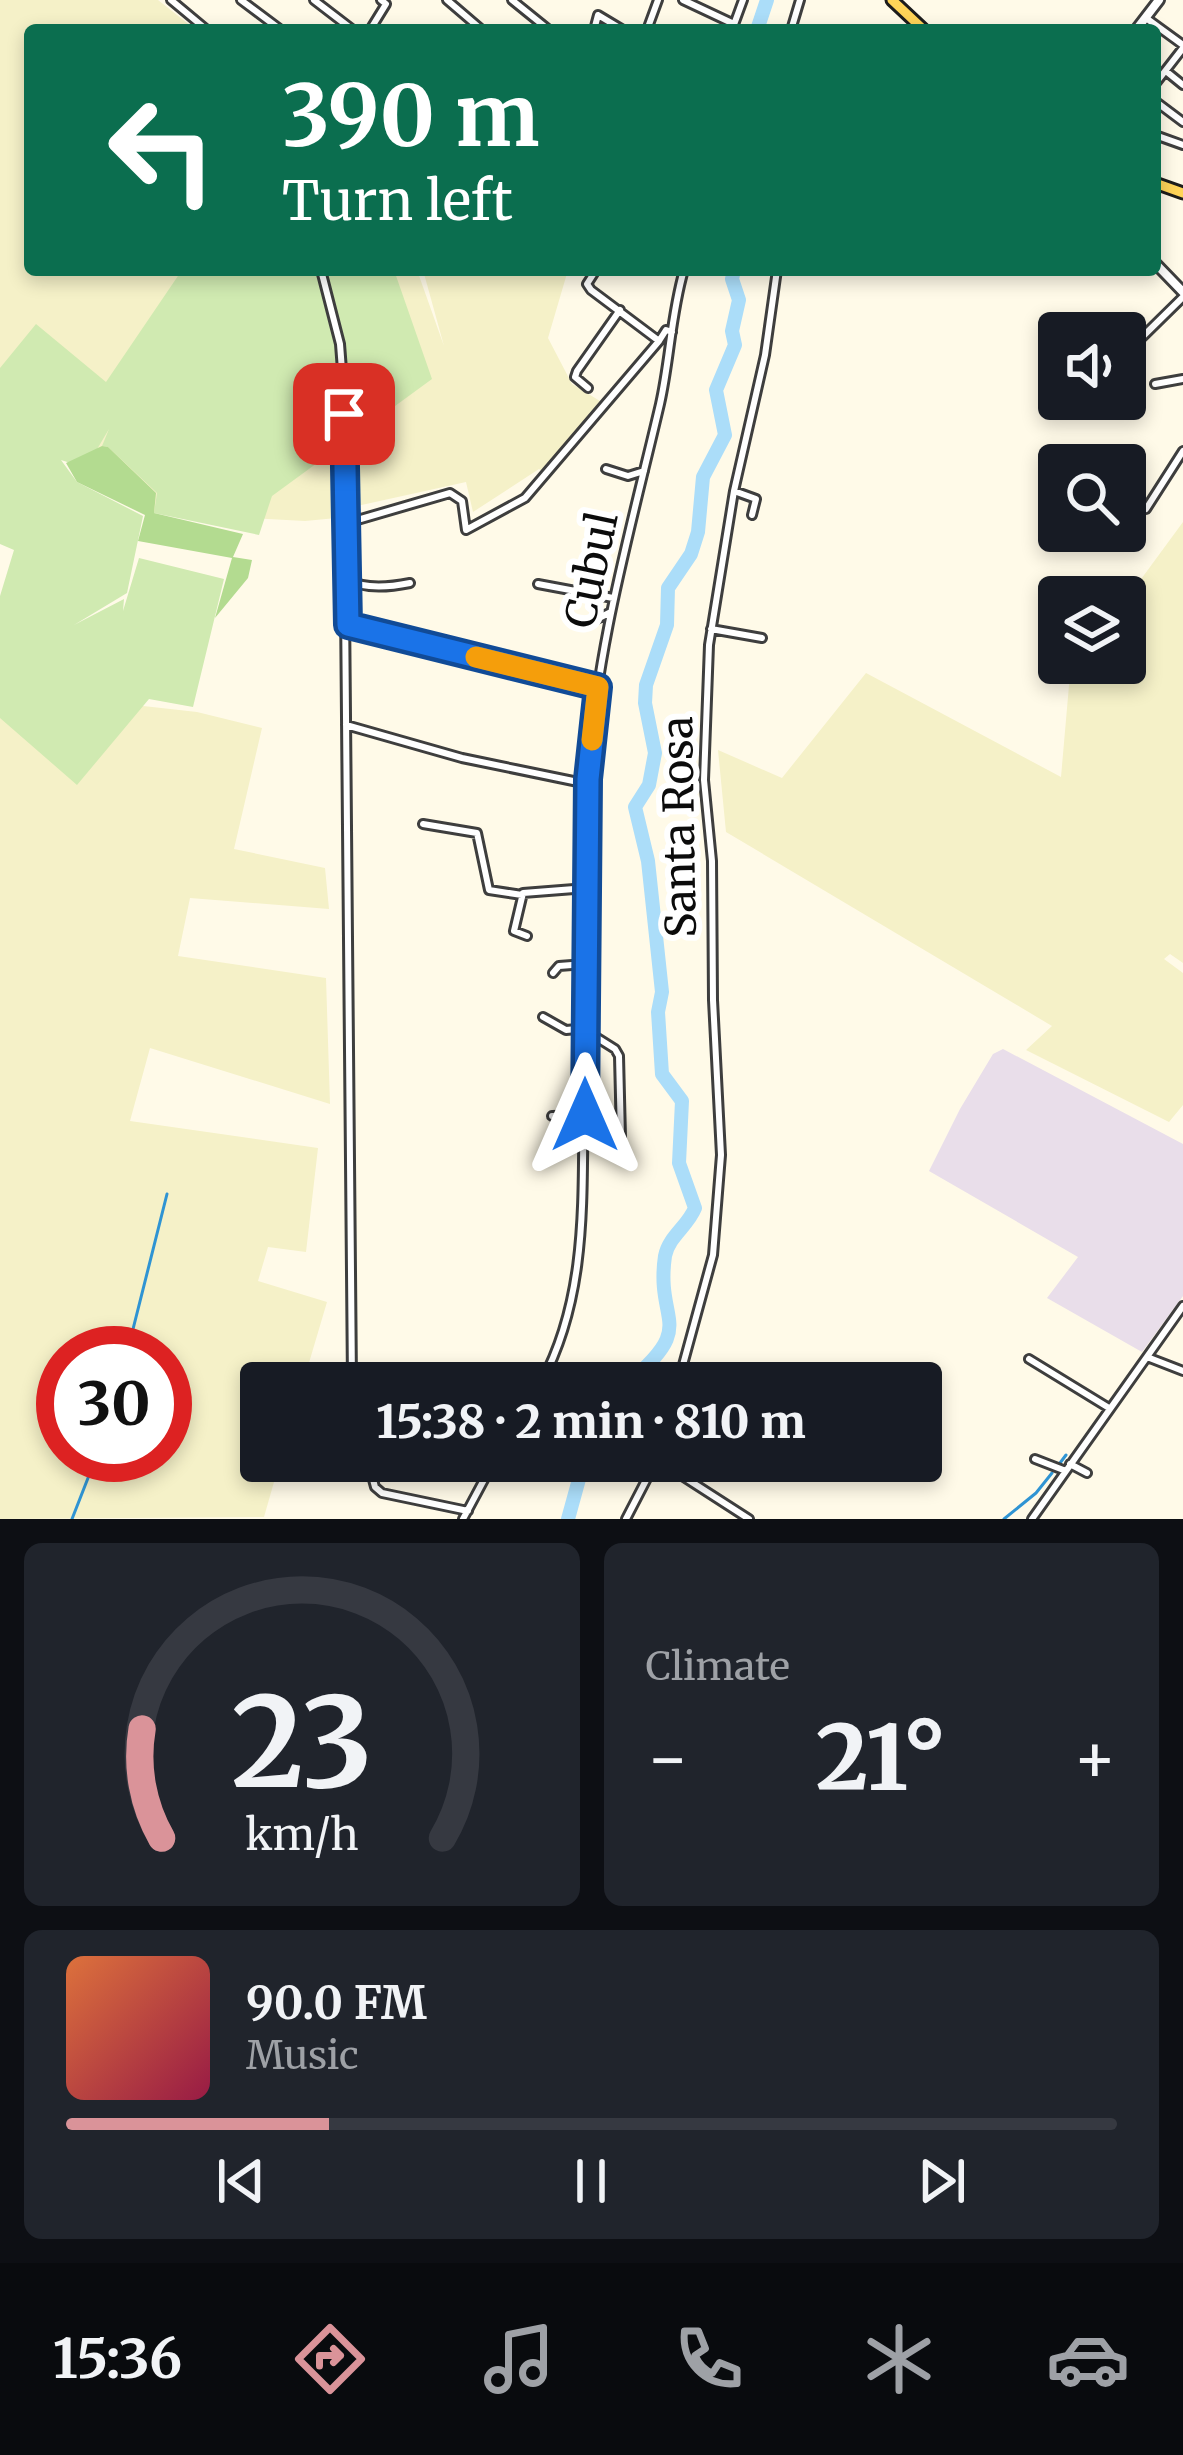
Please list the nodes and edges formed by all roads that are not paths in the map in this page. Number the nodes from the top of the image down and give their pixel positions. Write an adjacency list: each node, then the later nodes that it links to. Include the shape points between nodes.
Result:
1 (170, 0): 10 (street)
2 (241, 0): 11 (street)
3 (314, 0): 12 (street)
4 (446, 0): 13 (street)
5 (512, 0): 14 (street)
6 (682, 0): 15 (street)
7 (892, 0): 16 (main road)
8 (1155, 1): 9 (street)
9 (1146, 18): 17 (street); 18 (street)
10 (200, 24)
11 (272, 24)
12 (345, 24)
13 (475, 24)
14 (541, 24)
15 (727, 24)
16 (918, 24)
17 (1141, 24)
18 (1154, 24)
19 (1183, 47): 20 (street)
20 (1166, 71): 21 (street); 22 (street)
21 (1161, 77)
22 (1183, 85)
23 (1161, 270): 28 (street)
24 (323, 276): 42 (street, via 340,344)
25 (594, 276): 29 (street, via 589,287)
26 (683, 276): 30 (street, Cubul)
27 (776, 276): 39 (street, Santa Rosa)
28 (1183, 294): 31 (street)
29 (620, 310): 32 (street); 35 (street, via 577,371)
30 (672, 332): 32 (street); 38 (street, Cubul)
31 (1146, 333)
32 (659, 341): 42 (street, via 525,498 466,530 462,501 450,493)
33 (1183, 380): 34 (street)
34 (1155, 384)
35 (588, 388)
36 (1183, 451): 40 (street)
37 (606, 469): 38 (street)
38 (644, 471): 46 (street, Cubul)
39 (734, 491): 41 (street, via 756,499); 50 (street, Santa Rosa)
40 (1146, 509)
41 (752, 514)
42 (347, 524): 43 (street)
43 (348, 579): 44 (street); 49 (street)
44 (410, 583)
45 (538, 584): 46 (street)
46 (613, 598): 47 (street, Cubul)
47 (611, 612): 48 (street); 52 (street, Cubul)
48 (589, 623)
49 (348, 625): 52 (street); 53 (street)
50 (711, 629): 51 (street); 72 (street, Santa Rosa, via 704,780 721,1155 713,1255)
51 (762, 638)
52 (598, 687): 54 (street, Cubul)
53 (346, 725): 54 (street, via 524,773); 70 (street)
54 (588, 779): 56 (street, Cubul)
55 (423, 824): 57 (street, via 477,833 489,890)
56 (587, 888): 57 (street); 59 (street, Cubul)
57 (522, 895): 58 (street, via 514,931)
58 (527, 936)
59 (585, 964): 60 (street); 62 (street, Cubul)
60 (553, 974)
61 (543, 1017): 62 (street, via 566,1030)
62 (588, 1030): 63 (street, Cubul); 65 (street, via 619,1056)
63 (585, 1115): 64 (street); 71 (street, Cubul, via 583,1225 568,1323)
64 (553, 1116)
65 (621, 1138)
66 (1183, 1306): 67 (street)
67 (1179, 1320): 68 (street)
68 (1147, 1358): 73 (street); 74 (street)
69 (1029, 1359): 74 (street)
70 (352, 1362)
71 (550, 1362)
72 (684, 1362)
73 (1183, 1371)
74 (1109, 1408): 76 (street)
75 (1035, 1459): 76 (street)
76 (1068, 1468): 77 (street); 85 (street)
77 (1087, 1473)
78 (374, 1482): 82 (street, via 382,1493)
79 (483, 1482): 82 (street)
80 (646, 1482): 83 (street)
81 (691, 1482): 84 (street)
82 (466, 1515)
83 (626, 1519)
84 (749, 1519)
85 (1032, 1519)

